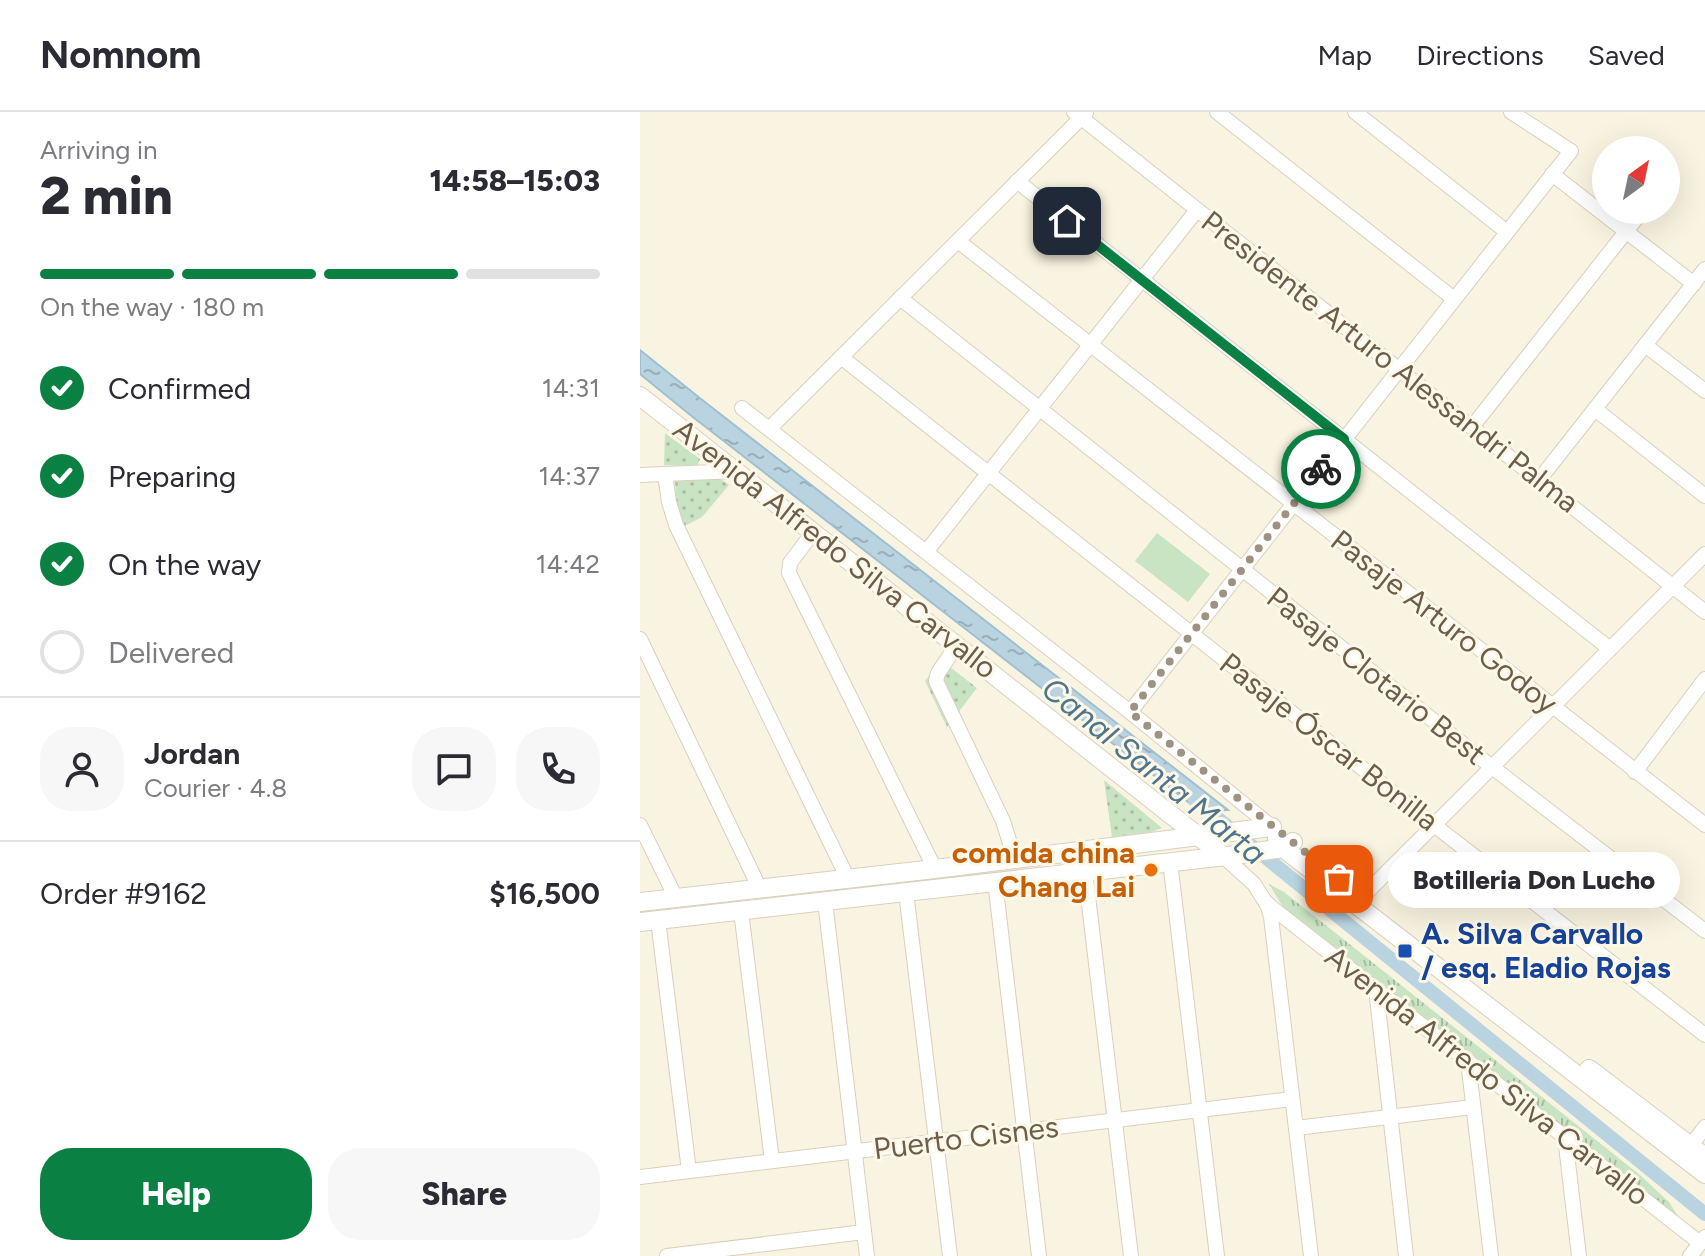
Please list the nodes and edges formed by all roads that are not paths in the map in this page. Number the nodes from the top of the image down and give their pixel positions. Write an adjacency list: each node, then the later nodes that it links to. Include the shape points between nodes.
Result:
1 (1217, 112): 16 (street)
2 (1355, 112): 9 (street)
3 (1511, 112): 5 (street, via 1571,151)
4 (1081, 114): 6 (street); 7 (street, Presidente Arturo Alessandri Palma)
5 (1552, 174): 9 (street); 10 (street)
6 (1017, 181): 11 (street); 13 (street)
7 (1197, 210): 13 (street); 20 (street, Presidente Arturo Alessandri Palma)
8 (1632, 224): 10 (street)
9 (1507, 232): 16 (street)
10 (1626, 232): 14 (street); 26 (street)
11 (958, 241): 15 (street); 17 (street, Pasaje Arturo Godoy)
12 (1705, 269): 14 (street)
13 (1142, 279): 17 (street); 28 (street)
14 (1694, 284): 18 (street)
15 (900, 298): 19 (street); 24 (street, Pasaje Clotario Best)
16 (1454, 299): 20 (street)
17 (1090, 345): 24 (street); 35 (street, Pasaje Arturo Godoy)
18 (1645, 345): 21 (street); 25 (street)
19 (841, 357): 27 (street); 30 (street, Pasaje Óscar Bonilla)
20 (1399, 369): 26 (street, Presidente Arturo Alessandri Palma); 28 (street)
21 (1705, 391)
22 (640, 396): 29 (street, Avenida Alfredo Silva Carvallo)
23 (742, 408): 27 (street, Avenida Alfredo Silva Carvallo)
24 (1039, 409): 30 (street); 39 (street, Pasaje Clotario Best)
25 (1595, 409): 33 (street); 34 (street)
26 (1472, 427): 33 (street, Presidente Arturo Alessandri Palma)
27 (769, 429): 37 (street, Avenida Alfredo Silva Carvallo)
28 (1344, 439): 35 (street); 45 (street)
29 (738, 471): 31 (street); 36 (street, Avenida Alfredo Silva Carvallo)
30 (989, 473): 37 (street); 42 (street, Pasaje Óscar Bonilla)
31 (665, 474): 32 (street); 62 (street, via 676,525)
32 (640, 475)
33 (1539, 480): 40 (street, Presidente Arturo Alessandri Palma)
34 (1705, 496)
35 (1293, 504): 39 (street); 47 (street, Pasaje Arturo Godoy)
36 (814, 531): 44 (street, Avenida Alfredo Silva Carvallo); 60 (street, via 790,563 789,573)
37 (926, 552): 48 (street, Avenida Alfredo Silva Carvallo)
38 (1705, 554): 40 (street)
39 (1242, 569): 42 (street); 49 (street, Pasaje Clotario Best)
40 (1673, 586): 41 (street, Presidente Arturo Alessandri Palma); 45 (street)
41 (1705, 612)
42 (1192, 634): 48 (street); 52 (street, Pasaje Óscar Bonilla)
43 (640, 639): 64 (street)
44 (957, 645): 55 (street, Avenida Alfredo Silva Carvallo); 58 (street, via 936,681 1007,830)
45 (1610, 649): 47 (street)
46 (1705, 679): 50 (street)
47 (1552, 707): 49 (street); 50 (street, Pasaje Arturo Godoy)
48 (1130, 712): 54 (street, Avenida Alfredo Silva Carvallo)
49 (1492, 767): 52 (street); 73 (street, Pasaje Clotario Best)
50 (1635, 772): 53 (street, Pasaje Arturo Godoy)
51 (640, 825): 66 (street)
52 (1434, 825): 67 (street); 75 (street, Pasaje Óscar Bonilla)
53 (1705, 825)
54 (1272, 827): 55 (street); 56 (street, Avenida Alfredo Silva Carvallo)
55 (1204, 835): 57 (street, Avenida Alfredo Silva Carvallo); 58 (street)
56 (1283, 846): 57 (street); 67 (street, Avenida Alfredo Silva Carvallo)
57 (1229, 855): 59 (street); 70 (street, Avenida Alfredo Silva Carvallo)
58 (1015, 859): 60 (street)
59 (1170, 861): 61 (street); 79 (street)
60 (935, 869): 62 (street)
61 (1085, 871): 63 (street); 81 (street)
62 (848, 879): 64 (street)
63 (995, 881): 65 (street); 84 (street)
64 (760, 889): 66 (street)
65 (906, 892): 68 (street); 86 (street)
66 (676, 898): 69 (street)
67 (1358, 900): 88 (street, Avenida Alfredo Silva Carvallo)
68 (825, 901): 71 (street); 87 (street)
69 (640, 902)
70 (1266, 903): 74 (street, Avenida Alfredo Silva Carvallo); 77 (street)
71 (741, 911): 72 (street); 89 (street)
72 (649, 921): 90 (street)
73 (1705, 931)
74 (1376, 989): 76 (street, Avenida Alfredo Silva Carvallo); 80 (street)
75 (1705, 1035)
76 (1468, 1061): 78 (street); 85 (street, Avenida Alfredo Silva Carvallo)
77 (1292, 1099): 79 (street, Puerto Cisnes); 83 (street)
78 (1473, 1107): 80 (street); 103 (street)
79 (1200, 1110): 81 (street, Puerto Cisnes); 100 (street)
80 (1390, 1117): 83 (street); 102 (street)
81 (1115, 1120): 84 (street, Puerto Cisnes); 99 (street)
82 (1705, 1127): 88 (street)
83 (1296, 1128): 101 (street)
84 (1025, 1131): 86 (street, Puerto Cisnes); 98 (street)
85 (1565, 1137): 94 (street, Avenida Alfredo Silva Carvallo); 104 (street)
86 (936, 1141): 87 (street, Puerto Cisnes); 97 (street)
87 (855, 1151): 89 (street, Puerto Cisnes); 93 (street)
88 (1693, 1153): 91 (street, Avenida Alfredo Silva Carvallo)
89 (772, 1161): 90 (street, Puerto Cisnes)
90 (689, 1171): 92 (street, Puerto Cisnes)
91 (1705, 1174)
92 (640, 1177)
93 (864, 1232): 95 (street); 96 (street)
94 (1702, 1240): 105 (street)
95 (667, 1256)
96 (867, 1256)
97 (950, 1256)
98 (1039, 1256)
99 (1131, 1256)
100 (1217, 1256)
101 (1311, 1256)
102 (1406, 1256)
103 (1491, 1256)
104 (1579, 1256)
105 (1690, 1256)

